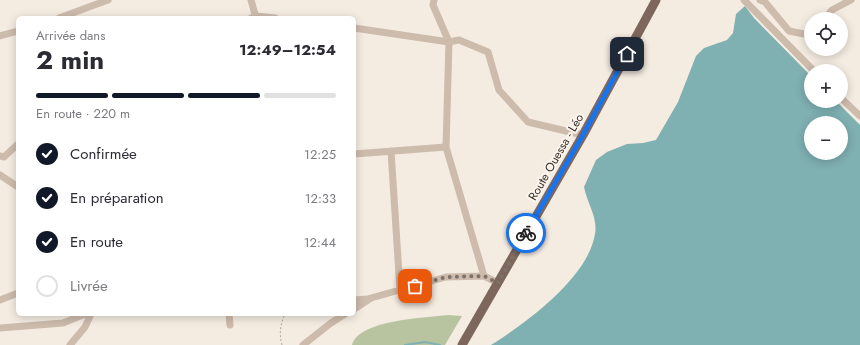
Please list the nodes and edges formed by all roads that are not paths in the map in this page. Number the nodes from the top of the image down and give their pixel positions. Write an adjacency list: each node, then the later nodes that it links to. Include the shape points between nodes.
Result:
1 (89, 0): 9 (street)
2 (108, 0): 9 (street)
3 (251, 0): 12 (street)
4 (434, 0): 17 (street, via 433,5)
5 (656, 0): 21 (main road, Route Ouessa - Léo)
6 (744, 0): 18 (street)
7 (760, 0): 15 (street, via 765,2 789,31)
8 (851, 0): 10 (street)
9 (89, 8): 11 (street)
10 (830, 12)
11 (82, 15)
12 (255, 16)
13 (356, 28): 17 (street)
14 (16, 32): 16 (street)
15 (804, 34)
16 (0, 36)
17 (449, 42): 21 (street, via 459,40 488,52 500,90 528,122); 23 (street)
18 (807, 64)
19 (848, 105): 20 (street)
20 (860, 116)
21 (583, 135): 30 (main road, Route Ouessa - Léo)
22 (16, 146): 26 (street, via 4,157)
23 (446, 147): 24 (street); 29 (street)
24 (391, 151): 25 (street); 31 (street)
25 (356, 154)
26 (0, 156)
27 (0, 175): 28 (street)
28 (16, 186)
29 (484, 276): 30 (street); 31 (street, via 446,277)
30 (498, 283): 45 (main road, Route Ouessa - Léo)
31 (400, 290): 33 (street)
32 (16, 294): 34 (street)
33 (371, 298): 35 (street); 36 (street)
34 (0, 300)
35 (356, 300)
36 (356, 307)
37 (80, 316): 42 (street, via 62,323)
38 (90, 316): 43 (street)
39 (229, 316): 41 (street)
40 (340, 316): 44 (street)
41 (230, 325)
42 (0, 328)
43 (70, 345)
44 (303, 345)
45 (462, 345)

